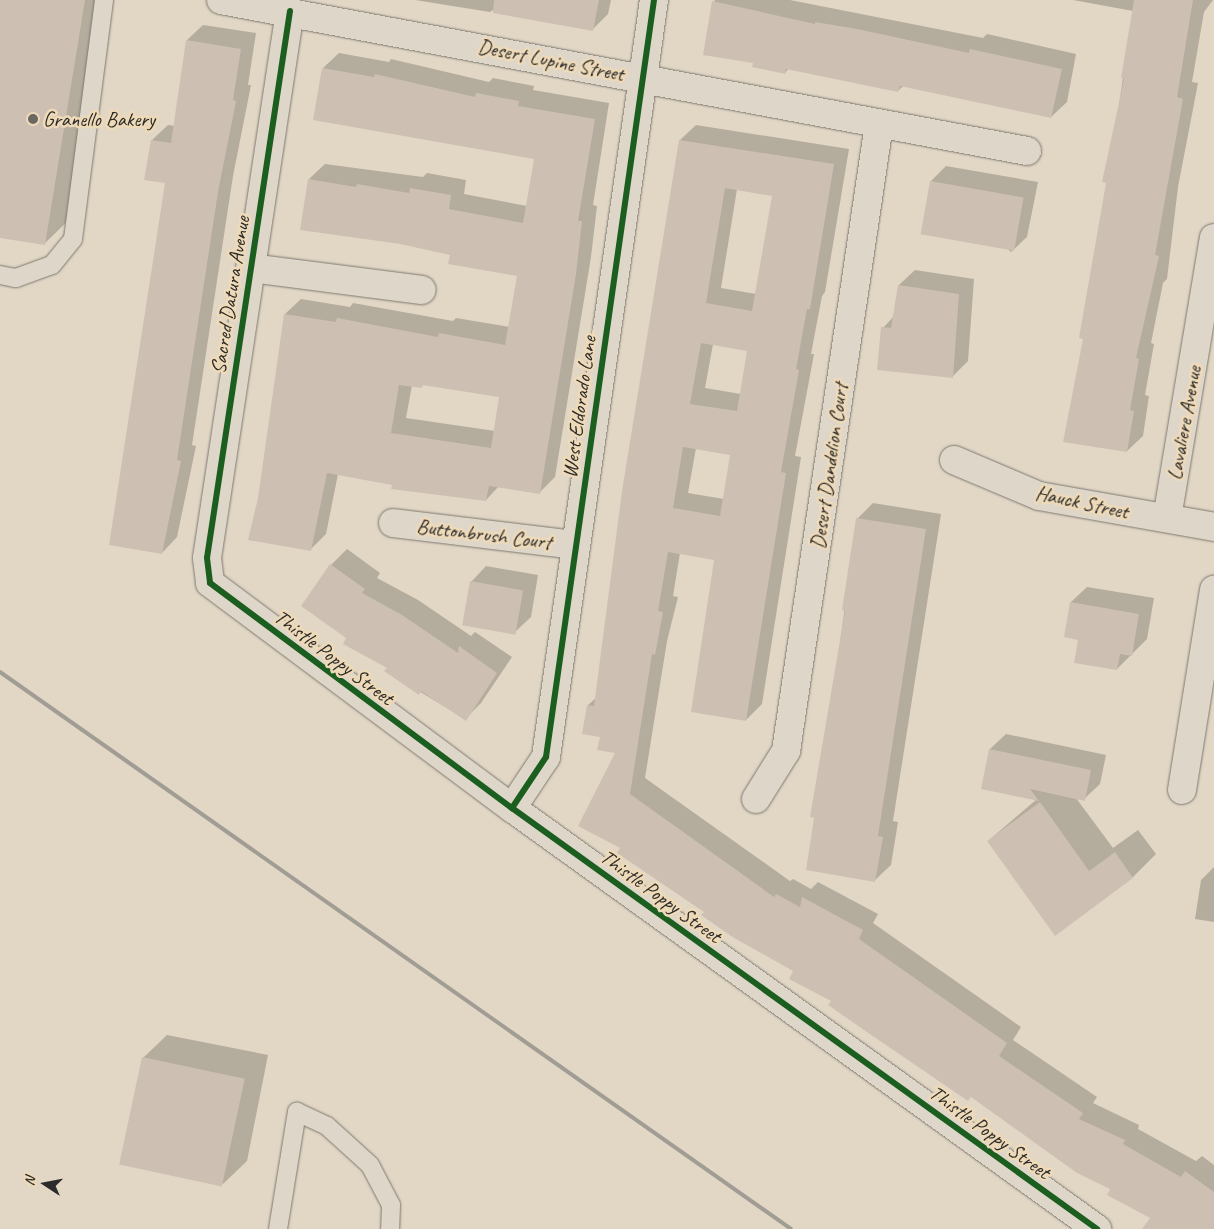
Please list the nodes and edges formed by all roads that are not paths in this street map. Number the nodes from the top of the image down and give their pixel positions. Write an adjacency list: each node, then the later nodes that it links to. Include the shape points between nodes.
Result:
1 (104, 0): 10 (lane, via 73,239 52,265 16,278)
2 (220, 0): 4 (street, Desert Lupine Street)
3 (654, 0): 5 (street, West Eldorado Lane)
4 (290, 11): 5 (street, Desert Lupine Street); 9 (street, Sacred Datura Avenue)
5 (644, 77): 6 (street, Desert Lupine Street); 17 (street, West Eldorado Lane)
6 (879, 124): 7 (street, Desert Lupine Street); 21 (street, Desert Dandelion Court, via 786,751)
7 (1027, 151)
8 (1214, 238): 12 (street, Lavaliere Avenue)
9 (250, 268): 11 (street); 18 (street, Sacred Datura Avenue, via 207,558)
10 (0, 276)
11 (422, 290)
12 (1205, 356): 14 (street, Lavaliere Avenue)
13 (954, 460): 14 (street, Hauck Street, via 1039,496)
14 (1167, 518): 16 (street, Hauck Street)
15 (393, 523): 17 (street, Buttonbrush Court)
16 (1214, 527)
17 (576, 545): 22 (street, West Eldorado Lane, via 546,757)
18 (210, 583): 22 (street, Thistle Poppy Street)
19 (1214, 590): 20 (street)
20 (1182, 790)
21 (756, 799)
22 (512, 808): 25 (street, Thistle Poppy Street)
23 (278, 1229): 24 (lane, via 297,1112 327,1126 370,1165 391,1206)
24 (390, 1229)
25 (1097, 1229)

